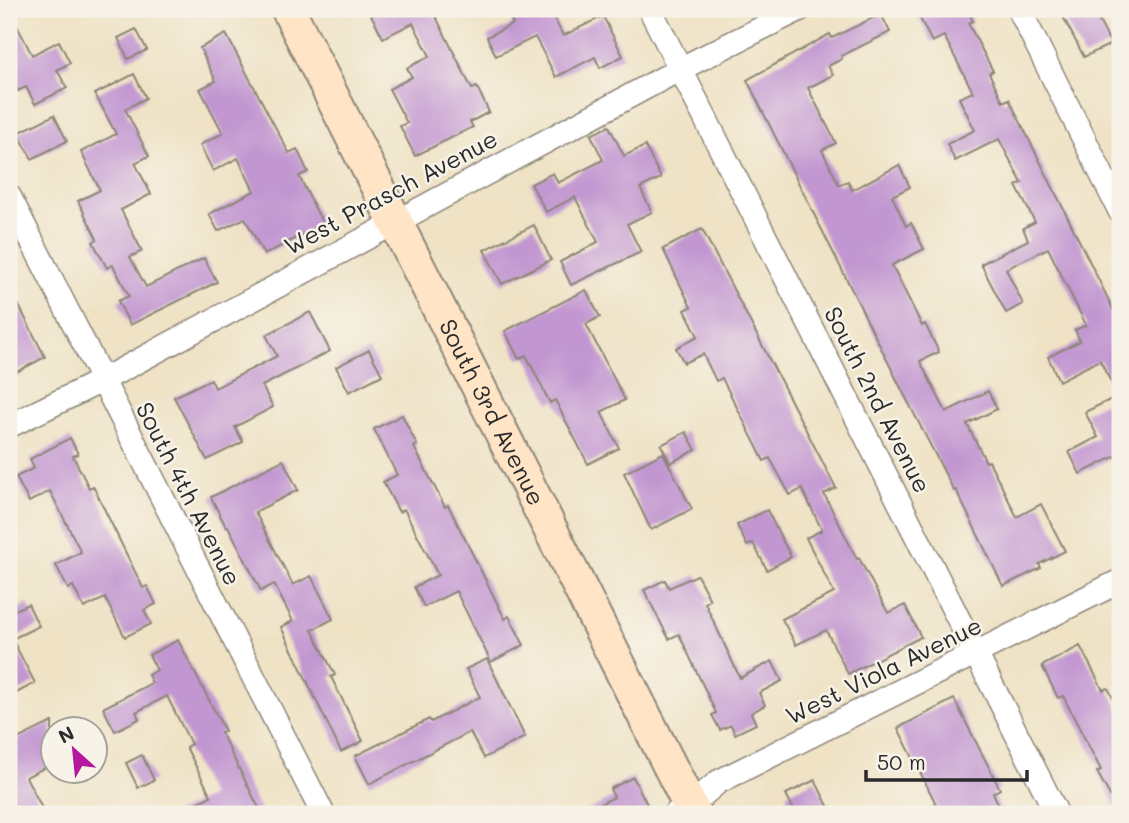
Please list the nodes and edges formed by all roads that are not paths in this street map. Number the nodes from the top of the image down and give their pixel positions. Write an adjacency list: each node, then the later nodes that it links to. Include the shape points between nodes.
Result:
1 (288, 9): 8 (street, South 3rd Avenue)
2 (650, 9): 5 (street, South 2nd Avenue)
3 (800, 9): 5 (street, West Prasch Avenue)
4 (1019, 9): 7 (street)
5 (680, 69): 8 (street, West Prasch Avenue); 12 (street, South 2nd Avenue)
6 (9, 196): 9 (street, South 4th Avenue)
7 (1120, 211)
8 (396, 220): 9 (street, West Prasch Avenue); 13 (street, South 3rd Avenue)
9 (101, 380): 10 (street, West Prasch Avenue); 14 (street, South 4th Avenue)
10 (9, 426)
11 (1120, 581): 12 (street, West Viola Avenue)
12 (976, 655): 13 (street, West Viola Avenue, via 718,782); 15 (street, South 2nd Avenue)
13 (687, 812)
14 (323, 814)
15 (1057, 814)

